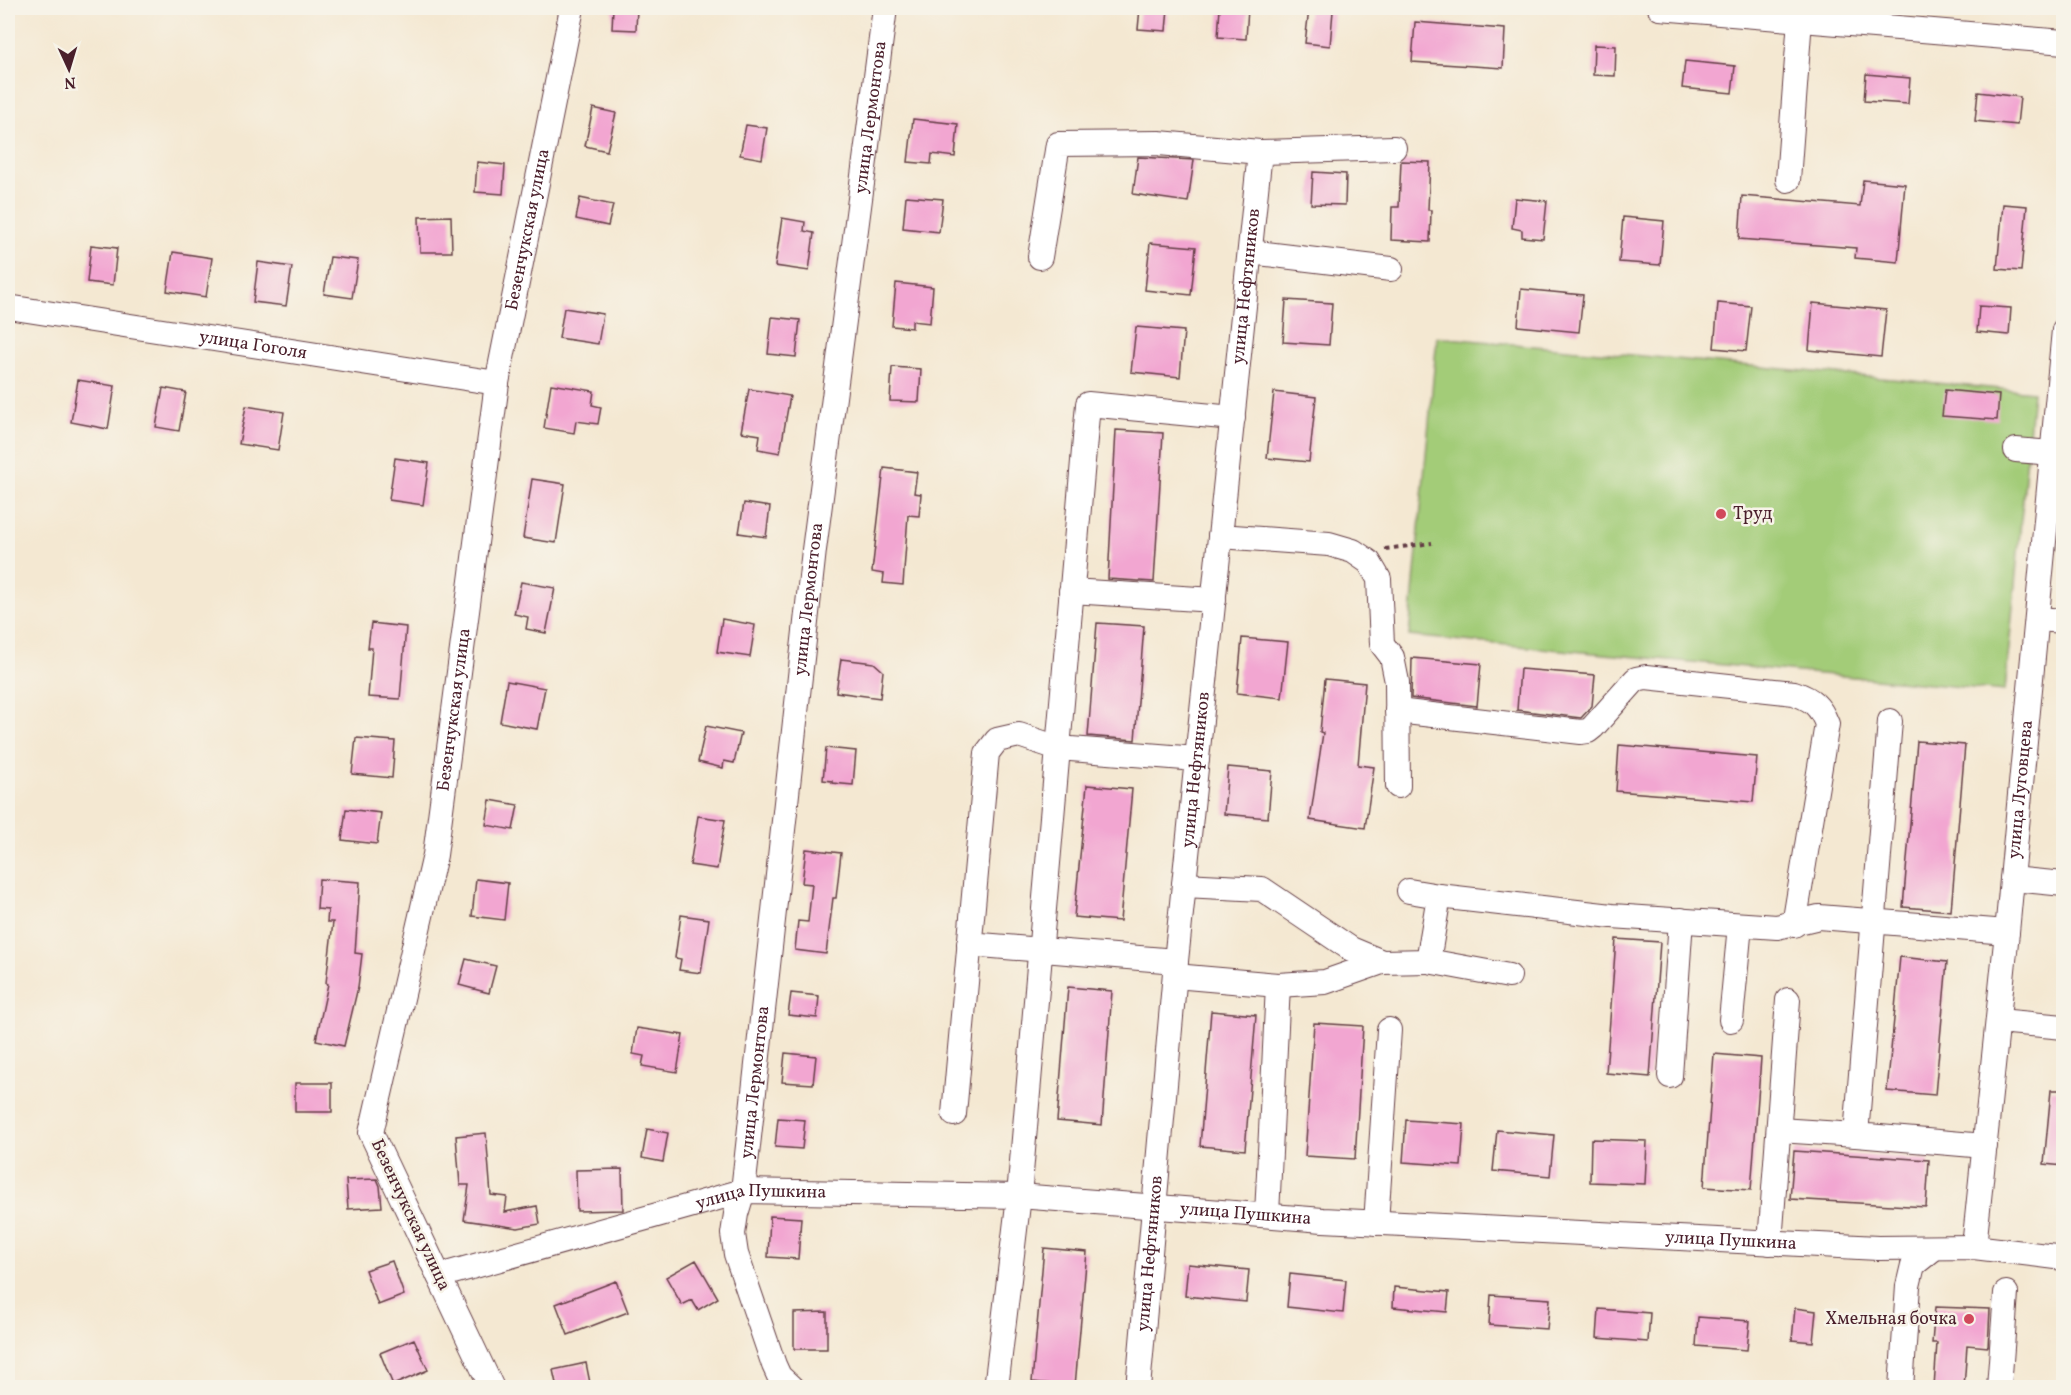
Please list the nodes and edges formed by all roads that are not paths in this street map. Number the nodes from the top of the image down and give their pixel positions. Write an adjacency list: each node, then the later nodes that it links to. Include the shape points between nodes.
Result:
1 (572, 8): 15 (street, Безенчукская улица)
2 (885, 8): 56 (street, улица Лермонтова, via 814,550)
3 (1660, 8): 4 (street)
4 (1754, 11): 5 (street)
5 (1800, 20): 6 (street); 9 (street)
6 (2064, 42)
7 (1394, 148): 8 (street)
8 (1260, 152): 10 (street, улица Нефтяников); 11 (street, via 1159,143 1058,144)
9 (1788, 180)
10 (1250, 252): 12 (street); 16 (street, улица Нефтяников)
11 (1040, 257)
12 (1391, 269)
13 (8, 307): 15 (street, улица Гоголя)
14 (2064, 330): 18 (street, улица Луговцева)
15 (497, 383): 65 (street, Безенчукская улица, via 435,855 371,1133)
16 (1233, 418): 19 (street, улица Нефтяников); 20 (street, via 1088,404)
17 (2016, 450): 18 (street)
18 (2052, 453): 22 (street, улица Луговцева)
19 (1220, 536): 21 (street, улица Нефтяников); 24 (street, via 1329,544 1353,551 1369,562 1379,579 1382,645 1392,657)
20 (1071, 591): 21 (street); 26 (street)
21 (1214, 600): 27 (street, улица Нефтяников)
22 (2038, 619): 23 (street); 29 (street, улица Луговцева)
23 (2064, 621)
24 (1397, 711): 28 (street); 37 (street, via 1588,732 1636,679 1646,677 1794,693 1808,698 1822,712 1827,724)
25 (1890, 721): 35 (street)
26 (1058, 748): 27 (street); 39 (street, via 1018,735 997,740 987,753); 40 (street)
27 (1197, 759): 31 (street, улица Нефтяников)
28 (1398, 786)
29 (2012, 879): 30 (street); 38 (street, улица Луговцева)
30 (2064, 884)
31 (1184, 885): 42 (street, via 1262,889 1351,949); 43 (street, улица Нефтяников)
32 (1409, 891): 33 (street)
33 (1439, 896): 34 (street); 41 (street)
34 (1682, 920): 36 (street); 51 (street)
35 (1873, 921): 37 (street, via 1819,917); 38 (street); 54 (street)
36 (1740, 925): 37 (street); 47 (street)
37 (1794, 925)
38 (2007, 932): 48 (street, улица Луговцева)
39 (969, 944): 40 (street); 52 (street)
40 (1040, 949): 43 (street); 57 (street)
41 (1428, 960): 42 (street); 44 (street)
42 (1382, 962): 45 (street, via 1325,982)
43 (1175, 968): 45 (street); 58 (street, улица Нефтяников)
44 (1509, 976)
45 (1278, 985): 59 (street)
46 (1788, 1000): 53 (street)
47 (1731, 1020)
48 (1998, 1021): 49 (street); 55 (street, улица Луговцева)
49 (2064, 1027)
50 (1389, 1030): 60 (street)
51 (1670, 1076)
52 (954, 1113)
53 (1779, 1130): 54 (street); 61 (street)
54 (1856, 1135): 55 (street)
55 (1985, 1146): 62 (street, улица Луговцева)
56 (743, 1191): 57 (street, улица Пушкина); 65 (street, улица Пушкина); 68 (street, улица Лермонтова, via 733,1234 736,1254 774,1365)
57 (1019, 1196): 58 (street, улица Пушкина); 69 (street)
58 (1155, 1205): 59 (street, улица Пушкина); 70 (street, улица Нефтяников)
59 (1267, 1215): 60 (street, улица Пушкина)
60 (1376, 1222): 61 (street, улица Пушкина)
61 (1770, 1243): 63 (street, улица Пушкина)
62 (1974, 1248): 63 (street, улица Пушкина); 64 (street, улица Пушкина)
63 (1933, 1249): 71 (street, via 1913,1265 1908,1286)
64 (2064, 1258)
65 (439, 1276): 67 (street, Безенчукская улица)
66 (2006, 1293): 72 (street)
67 (492, 1388)
68 (792, 1388)
69 (996, 1388)
70 (1138, 1388)
71 (1901, 1388)
72 (1999, 1388)

